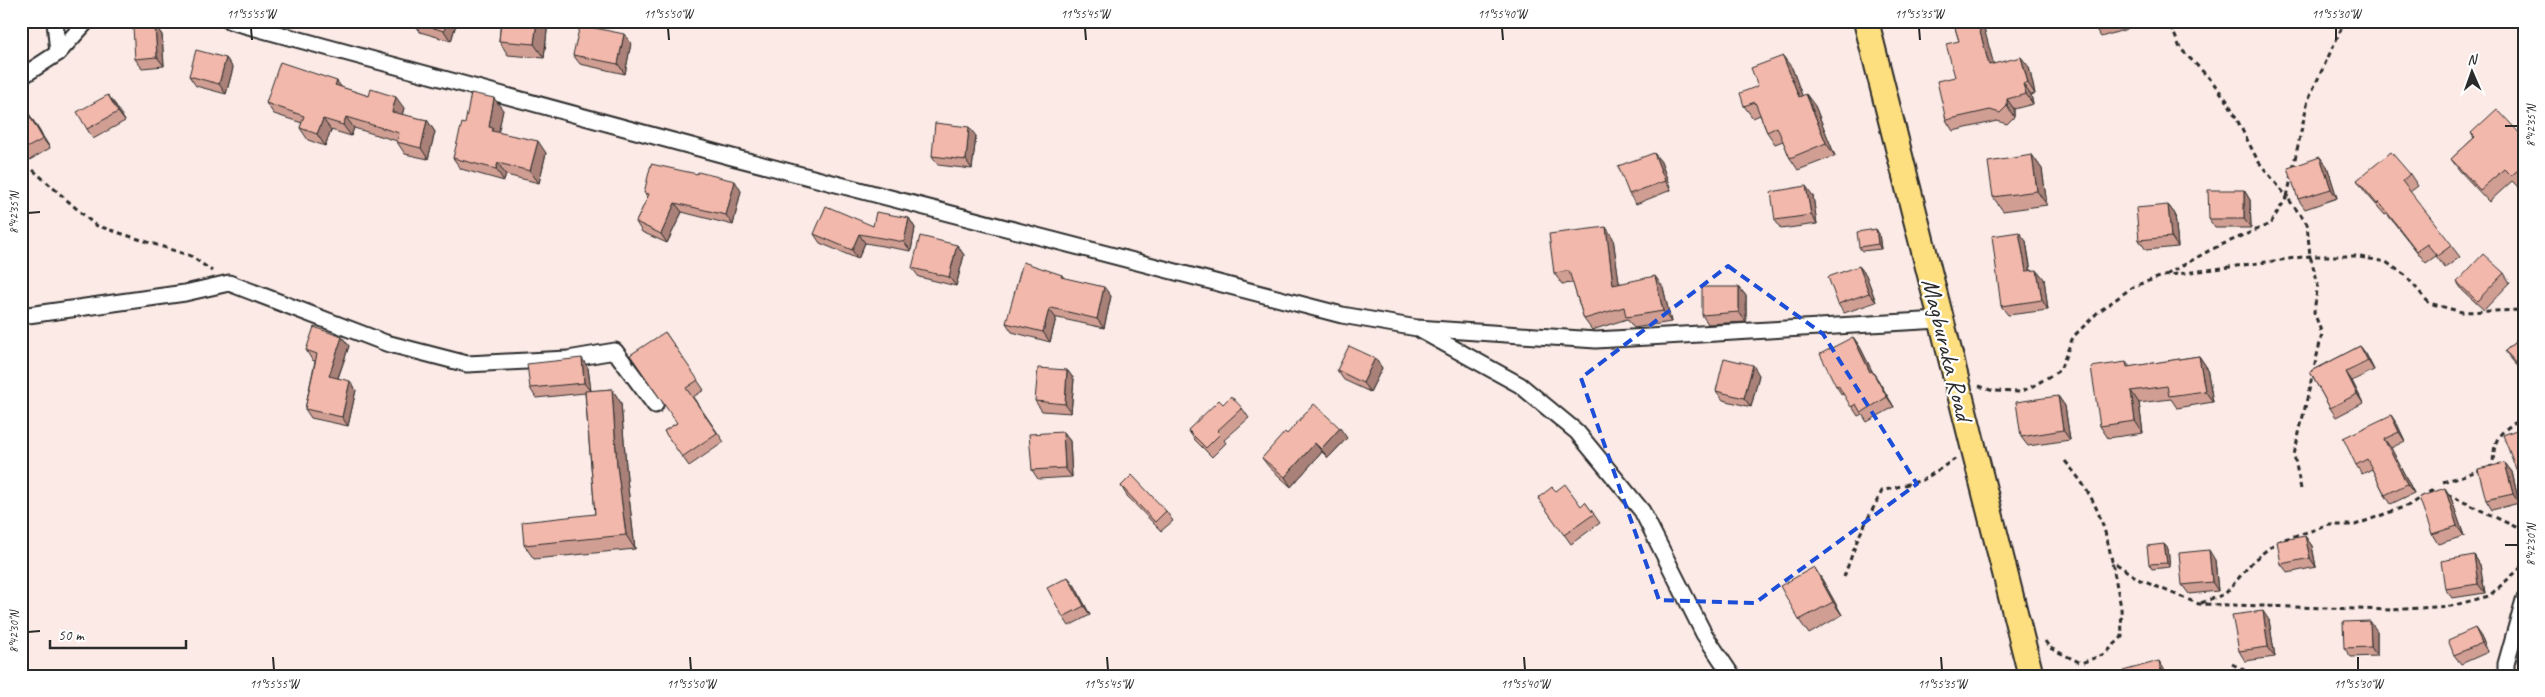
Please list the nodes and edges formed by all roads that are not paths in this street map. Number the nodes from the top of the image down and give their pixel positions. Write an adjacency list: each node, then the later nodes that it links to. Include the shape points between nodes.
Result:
1 (55, 21): 5 (street)
2 (87, 21): 5 (street)
3 (230, 21): 9 (street, via 732,157 1342,316)
4 (1866, 21): 8 (main road, Magburaka Road)
5 (58, 53): 6 (street)
6 (21, 77)
7 (21, 316): 10 (street, via 185,294 229,283 386,343 467,364 568,359 615,351)
8 (1940, 320): 9 (street, via 1596,340); 13 (main road, Magburaka Road)
9 (1417, 328): 12 (street, via 1520,385 1577,432 1642,511 1704,634)
10 (655, 405)
11 (2524, 600): 14 (street, via 2506,664)
12 (1732, 676)
13 (2031, 676)
14 (2506, 676)

